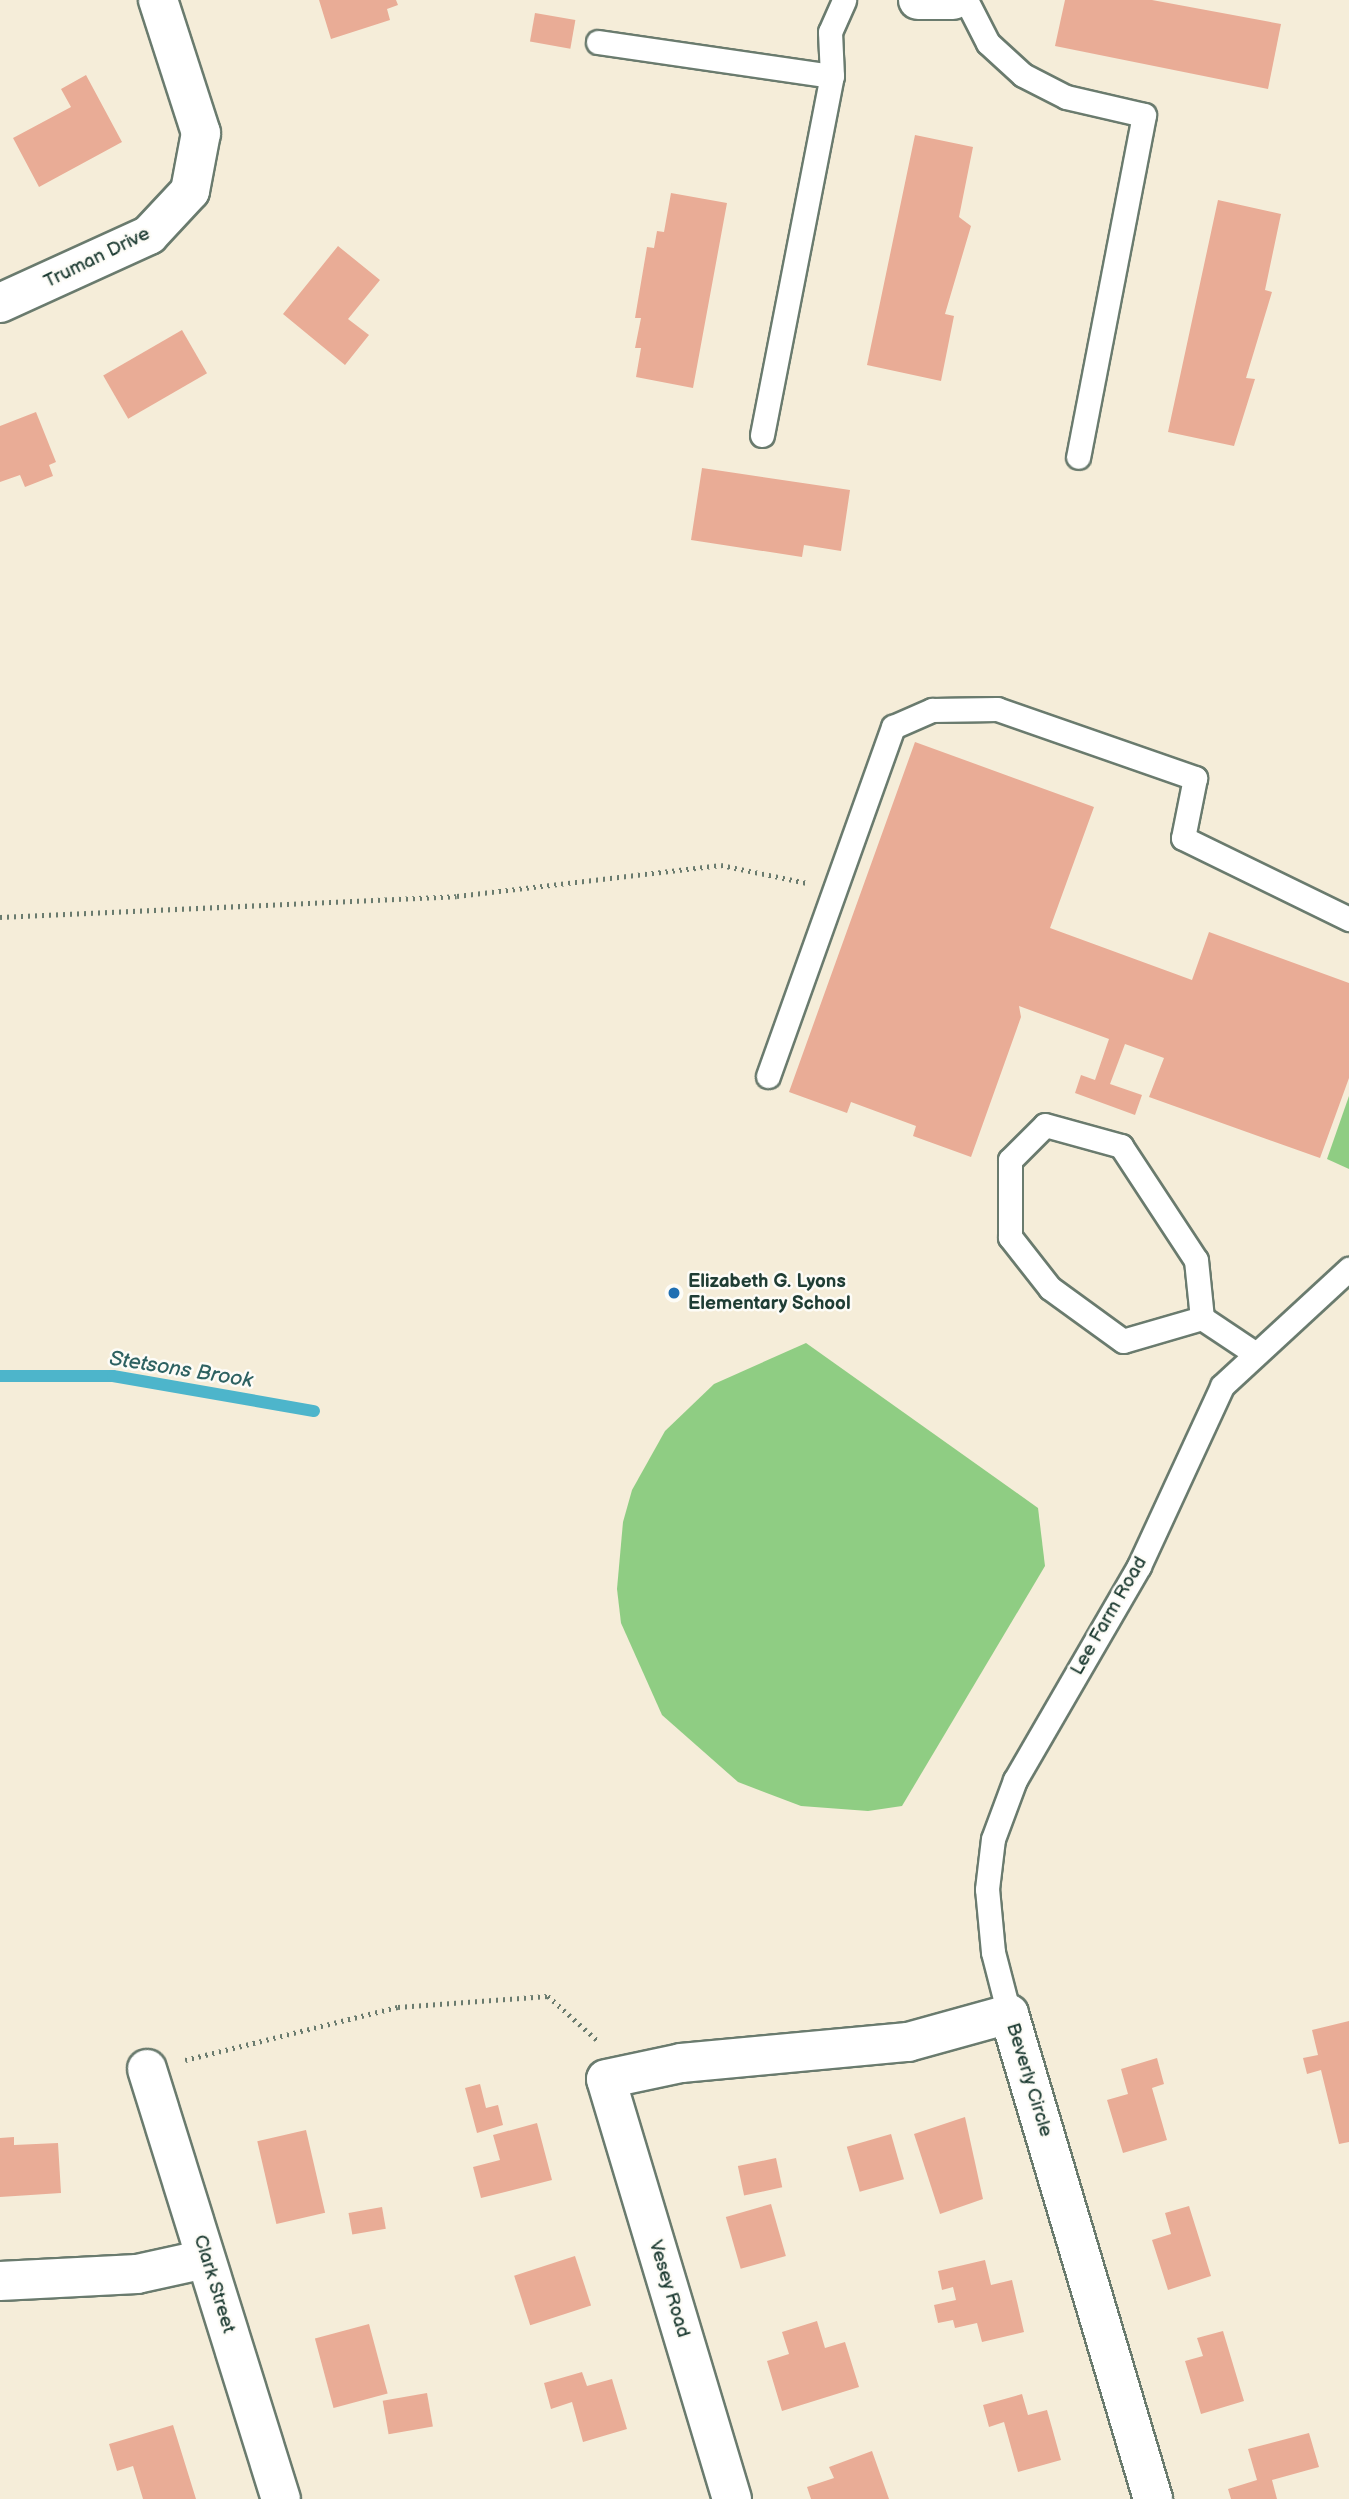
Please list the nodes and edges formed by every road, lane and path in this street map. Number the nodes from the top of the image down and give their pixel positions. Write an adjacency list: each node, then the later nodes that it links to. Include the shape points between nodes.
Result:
1 (158, 0): 8 (street, Truman Drive, via 201,133 190,191 149,235)
2 (844, 0): 7 (lane, via 830,32)
3 (918, 0): 4 (street)
4 (953, 0)
5 (966, 0): 10 (lane, via 988,43 1023,75 1066,97 1144,115)
6 (598, 42): 7 (lane)
7 (832, 76): 9 (lane)
8 (0, 303)
9 (762, 435)
10 (1078, 457)
11 (835, 889): 12 (path, via 721,865 457,896); 13 (lane, via 893,727 932,710 997,709 1195,778 1183,838); 14 (lane)
12 (0, 917)
13 (1349, 919)
14 (768, 1076)
15 (1349, 1269): 17 (lane, Lee Farm Road)
16 (1202, 1318): 16 (lane, via 1196,1260 1121,1146 1045,1125 1010,1160 1010,1237 1049,1288 1123,1341); 17 (lane)
17 (1253, 1352): 18 (lane, Lee Farm Road, via 1209,1405 1139,1566 998,1820 989,1862 988,1920)
18 (1009, 2014): 20 (street, Beverly Circle, via 908,2042); 25 (street, Beverly Circle)
19 (147, 2069): 20 (path, via 398,2007 548,1996); 21 (street, Clark Street)
20 (619, 2075): 24 (street, Vesey Road)
21 (205, 2259): 22 (street, via 138,2274); 23 (street, Clark Street)
22 (0, 2281)
23 (281, 2499)
24 (732, 2499)
25 (1153, 2499)

